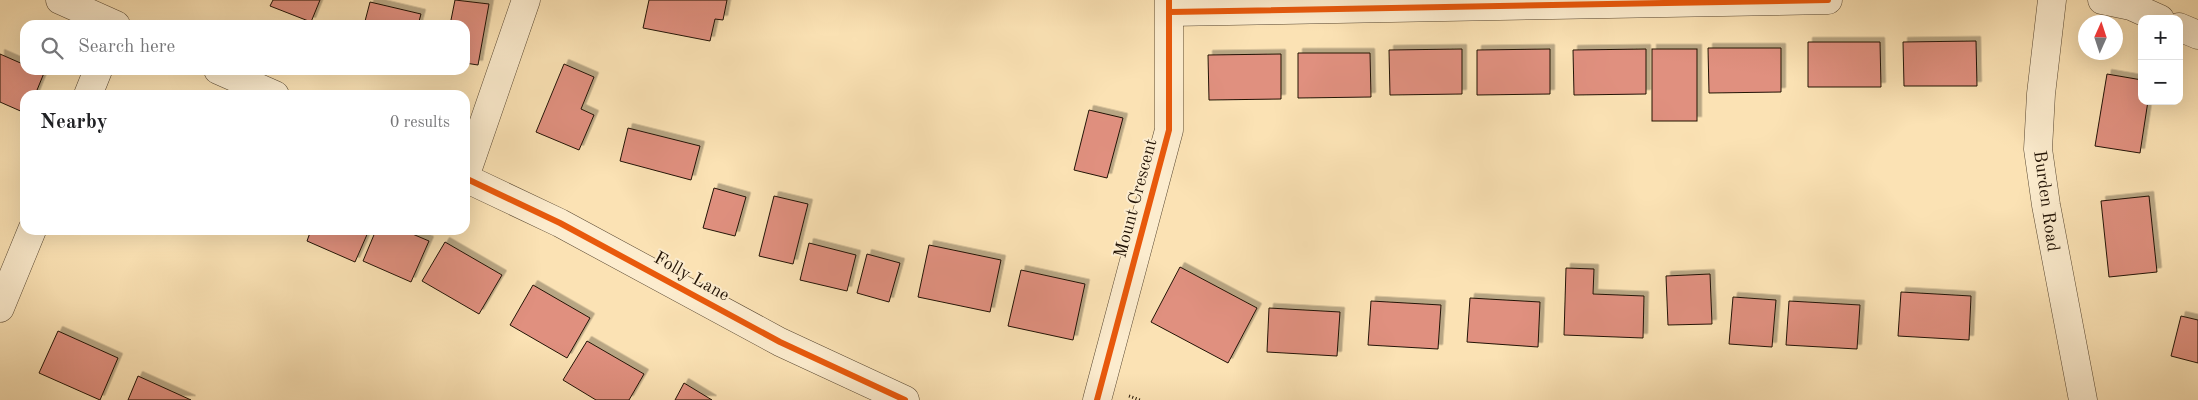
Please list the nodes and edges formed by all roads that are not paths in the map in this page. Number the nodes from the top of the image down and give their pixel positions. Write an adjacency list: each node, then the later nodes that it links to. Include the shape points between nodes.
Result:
1 (60, 0): 10 (street)
2 (526, 0): 17 (street)
3 (1817, 0): 4 (street); 8 (street)
4 (1828, 0)
5 (2052, 0): 21 (street, Burden Road, via 2038,149 2046,205)
6 (2102, 0): 7 (street)
7 (2132, 3): 9 (street)
8 (1169, 6): 23 (street, Mount Crescent, via 1169,130)
9 (2153, 15)
10 (105, 20)
11 (2183, 29): 12 (street)
12 (2198, 35)
13 (96, 75): 15 (street)
14 (229, 75): 16 (street)
15 (90, 90)
16 (264, 90)
17 (470, 163)
18 (470, 180): 22 (street, Folly Lane, via 560,223 780,342)
19 (30, 235): 20 (street)
20 (0, 308)
21 (2087, 398)
22 (905, 400)
23 (1097, 400)

